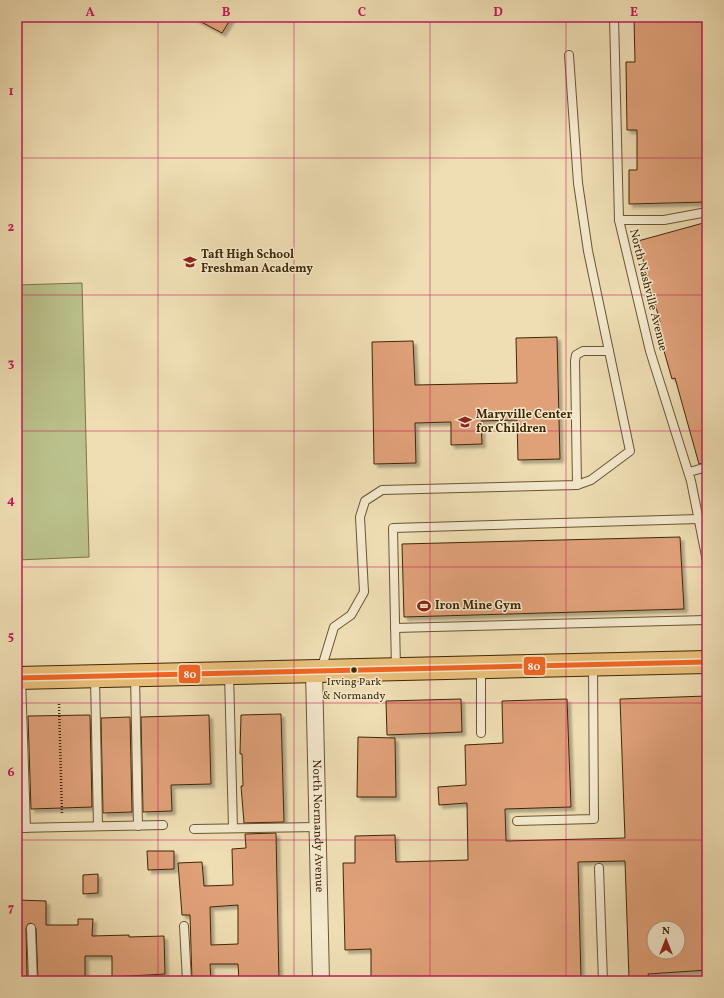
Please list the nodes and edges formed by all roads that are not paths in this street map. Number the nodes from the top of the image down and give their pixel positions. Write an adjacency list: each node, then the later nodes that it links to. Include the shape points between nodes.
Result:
1 (614, 17): 4 (lane, North Nashville Avenue)
2 (570, 55): 5 (lane, via 578,183 588,251)
3 (707, 212): 4 (lane, via 664,220)
4 (619, 220): 7 (lane, North Nashville Avenue, via 650,352)
5 (609, 351): 8 (lane, via 583,351 576,355); 8 (lane, via 630,451 592,480)
6 (707, 467): 7 (lane)
7 (689, 472): 9 (lane, North Nashville Avenue)
8 (577, 485): 17 (lane, via 382,490 365,501 360,517 364,592 351,615 334,627)
9 (699, 519): 10 (lane, North Nashville Avenue); 12 (lane, via 392,528)
10 (707, 561)
11 (707, 620): 12 (lane)
12 (395, 628): 16 (lane)
13 (707, 662): 14 (main road)
14 (593, 664): 15 (main road); 23 (lane, via 594,819)
15 (481, 667): 16 (main road); 22 (lane)
16 (396, 669): 17 (main road)
17 (318, 671): 18 (main road); 27 (street, North Normandy Avenue)
18 (229, 673): 19 (main road); 30 (lane)
19 (135, 675): 20 (main road); 26 (lane)
20 (95, 676): 21 (main road); 25 (lane)
21 (19, 678): 29 (lane)
22 (481, 733)
23 (517, 821)
24 (163, 825): 26 (lane)
25 (98, 826): 26 (lane); 29 (lane)
26 (138, 826)
27 (318, 827): 30 (lane); 37 (street, North Normandy Avenue)
28 (17, 828): 29 (lane)
29 (26, 828)
30 (233, 828): 31 (lane)
31 (194, 829)
32 (599, 868): 38 (lane)
33 (184, 926): 36 (lane)
34 (32, 928): 35 (lane)
35 (33, 981)
36 (187, 981)
37 (321, 981)
38 (603, 981)

